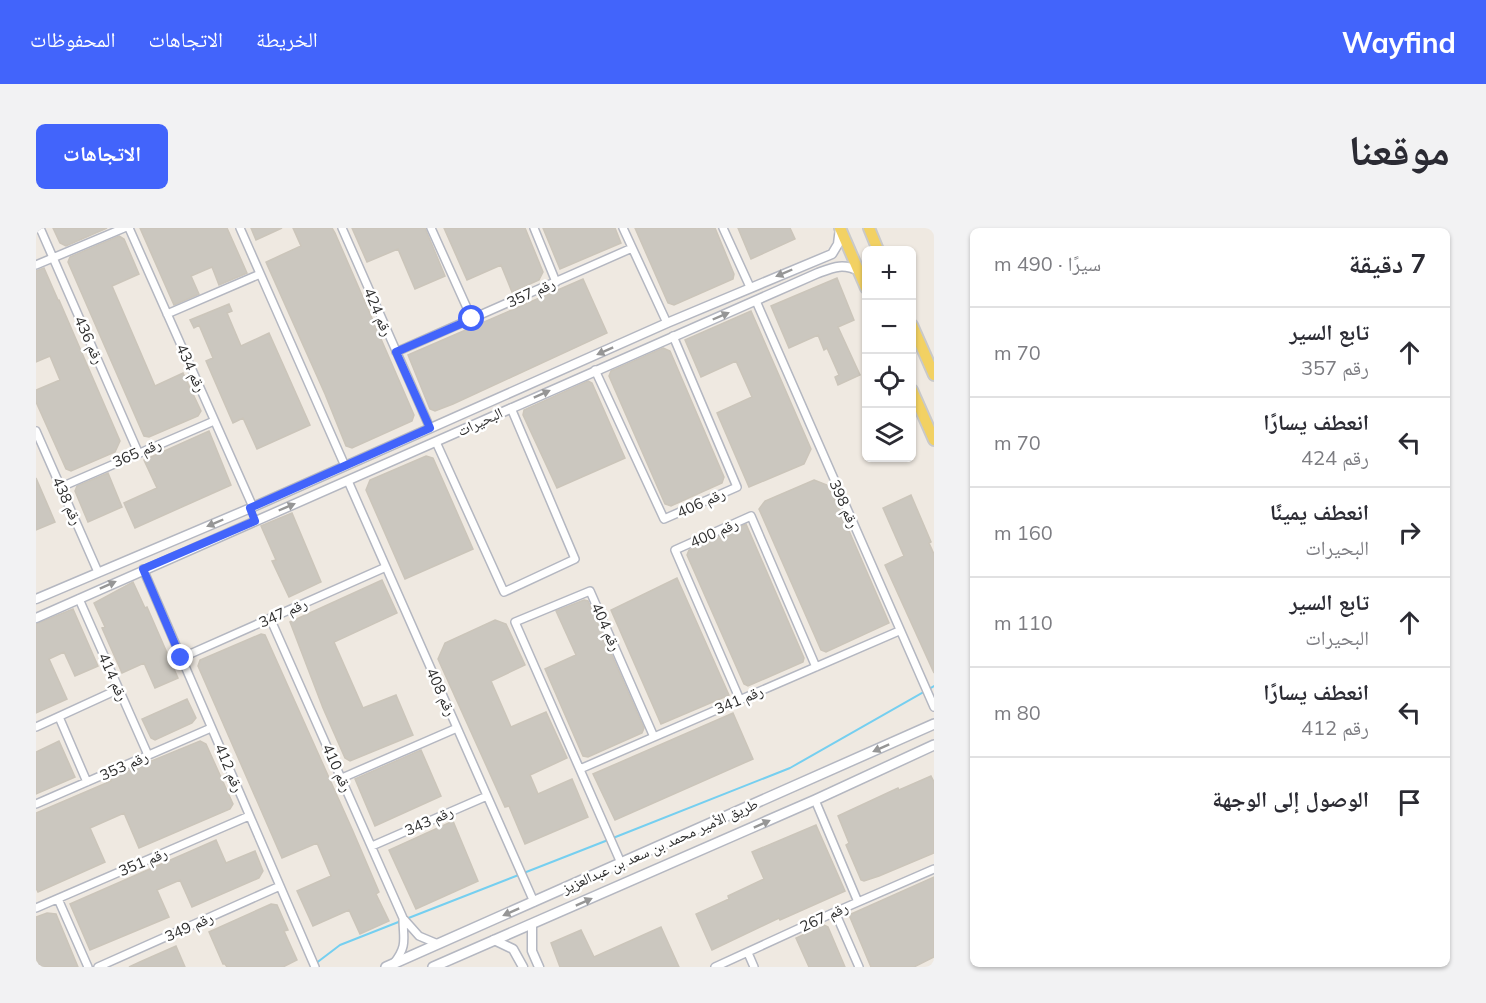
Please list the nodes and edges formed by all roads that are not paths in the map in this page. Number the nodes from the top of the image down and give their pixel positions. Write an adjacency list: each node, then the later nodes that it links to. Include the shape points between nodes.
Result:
1 (40, 228): 14 (street, رقم 436)
2 (124, 228): 14 (street)
3 (129, 228): 24 (street, رقم 434)
4 (240, 228): 19 (street)
5 (342, 228): 29 (street, رقم 424)
6 (431, 228): 25 (street)
7 (534, 228): 21 (street)
8 (623, 228): 13 (street)
9 (723, 228): 22 (street)
10 (840, 228): 15 (street, البحيرات, via 832,254); 17 (main road)
11 (869, 228): 12 (main road)
12 (876, 246)
13 (632, 248): 21 (street, رقم 357); 26 (street)
14 (53, 258): 16 (street); 39 (street, رقم 436)
15 (815, 260): 18 (street, via 824,266); 22 (street, البحيرات, one-way to 22)
16 (36, 265)
17 (859, 271): 18 (street, البحيرات, via 837,265); 20 (main road)
18 (818, 273): 23 (street, البحيرات)
19 (260, 274): 24 (street); 40 (street)
20 (862, 277)
21 (556, 282): 25 (street, رقم 357)
22 (750, 287): 26 (street, البحيرات)
23 (756, 301): 28 (street, البحيرات, one-way to 23); 52 (street, رقم 398)
24 (167, 314): 34 (street, رقم 434)
25 (472, 319): 29 (street, رقم 357)
26 (667, 323): 35 (street, البحيرات, one-way to 35)
27 (916, 334): 31 (main road)
28 (673, 336): 30 (street, البحيرات); 30 (street, رقم 406, via 737,487 664,519)
29 (396, 352): 35 (street, رقم 424)
30 (595, 370): 33 (street, البحيرات, one-way to 30)
31 (934, 375)
32 (916, 399): 37 (main road)
33 (511, 408): 38 (street, البحيرات); 38 (street, via 575,559 504,592)
34 (214, 421): 39 (street, رقم 365); 43 (street, رقم 434)
35 (430, 428): 40 (street, البحيرات)
36 (36, 431): 42 (street, رقم 438)
37 (934, 440)
38 (436, 442): 41 (street, البحيرات)
39 (138, 453): 42 (street, رقم 365)
40 (345, 466): 43 (street, البحيرات)
41 (348, 481): 44 (street, البحيرات, one-way to 41); 45 (street, رقم 408)
42 (61, 488): 47 (street, رقم 438)
43 (251, 508): 44 (street); 47 (street, البحيرات, one-way to 47)
44 (255, 521): 46 (street, البحيرات)
45 (386, 567): 51 (street, رقم 347); 62 (street, رقم 408)
46 (143, 569): 49 (street, البحيرات, one-way to 46); 53 (street, رقم 412)
47 (98, 572): 48 (street, البحيرات)
48 (36, 599)
49 (79, 599): 50 (street, البحيرات); 55 (street, رقم 414)
50 (36, 618)
51 (270, 618): 53 (street, رقم 347); 67 (street, رقم 410)
52 (899, 631): 54 (street, رقم 341); 57 (street, رقم 398)
53 (181, 658): 61 (street, رقم 412)
54 (816, 667): 56 (street, رقم 341); 56 (street, رقم 400, via 752,516 675,550)
55 (119, 689): 58 (street); 65 (street, رقم 414)
56 (740, 700): 63 (street, رقم 341)
57 (934, 706)
58 (59, 717): 60 (street); 68 (street)
59 (934, 724): 74 (main road, طريق الأمير محمد بن سعد بن عبدالعزيز, one-way to 74)
60 (36, 727)
61 (211, 728): 65 (street, رقم 353); 72 (street, رقم 412)
62 (457, 728): 67 (street); 69 (street, رقم 408)
63 (654, 737): 66 (street, رقم 341); 66 (street, رقم 404, via 590,591 515,622)
64 (934, 744): 70 (main road, طريق الأمير محمد بن سعد بن عبدالعزيز)
65 (148, 755): 68 (street, رقم 353)
66 (580, 769): 74 (street)
67 (342, 778): 73 (street, رقم 410)
68 (87, 782): 71 (street, رقم 353)
69 (487, 796): 73 (street, رقم 343); 78 (street, رقم 408)
70 (815, 800): 79 (street); 83 (main road, طريق الأمير محمد بن سعد بن عبدالعزيز, one-way to 70)
71 (36, 804)
72 (249, 816): 76 (street, رقم 412); 77 (street, رقم 351)
73 (372, 846): 82 (street, رقم 410)
74 (621, 863): 78 (main road, طريق الأمير محمد بن سعد بن عبدالعزيز)
75 (934, 869): 79 (street, رقم 267)
76 (280, 886): 91 (street, رقم 349); 92 (street, رقم 412)
77 (58, 899): 80 (street, رقم 351); 90 (street)
78 (534, 902): 85 (main road, طريق الأمير محمد بن سعد بن عبدالعزيز, one-way to 85)
79 (858, 902): 81 (street, رقم 267)
80 (36, 908)
81 (835, 912): 86 (street, رقم 267); 97 (street)
82 (403, 918): 85 (street, via 419,936); 88 (street, via 405,945)
83 (532, 925): 84 (main road, طريق الأمير محمد بن سعد بن عبدالعزيز); 87 (street)
84 (494, 940): 89 (street, via 513,949); 93 (main road, طريق الأمير محمد بن سعد بن عبدالعزيز)
85 (439, 944): 88 (main road, طريق الأمير محمد بن سعد بن عبدالعزيز)
86 (748, 953): 95 (street, رقم 267); 96 (street)
87 (535, 958): 89 (street); 94 (street)
88 (390, 965)
89 (522, 965)
90 (88, 967)
91 (98, 967)
92 (315, 967)
93 (434, 967)
94 (539, 967)
95 (715, 967)
96 (754, 967)
97 (859, 967)

